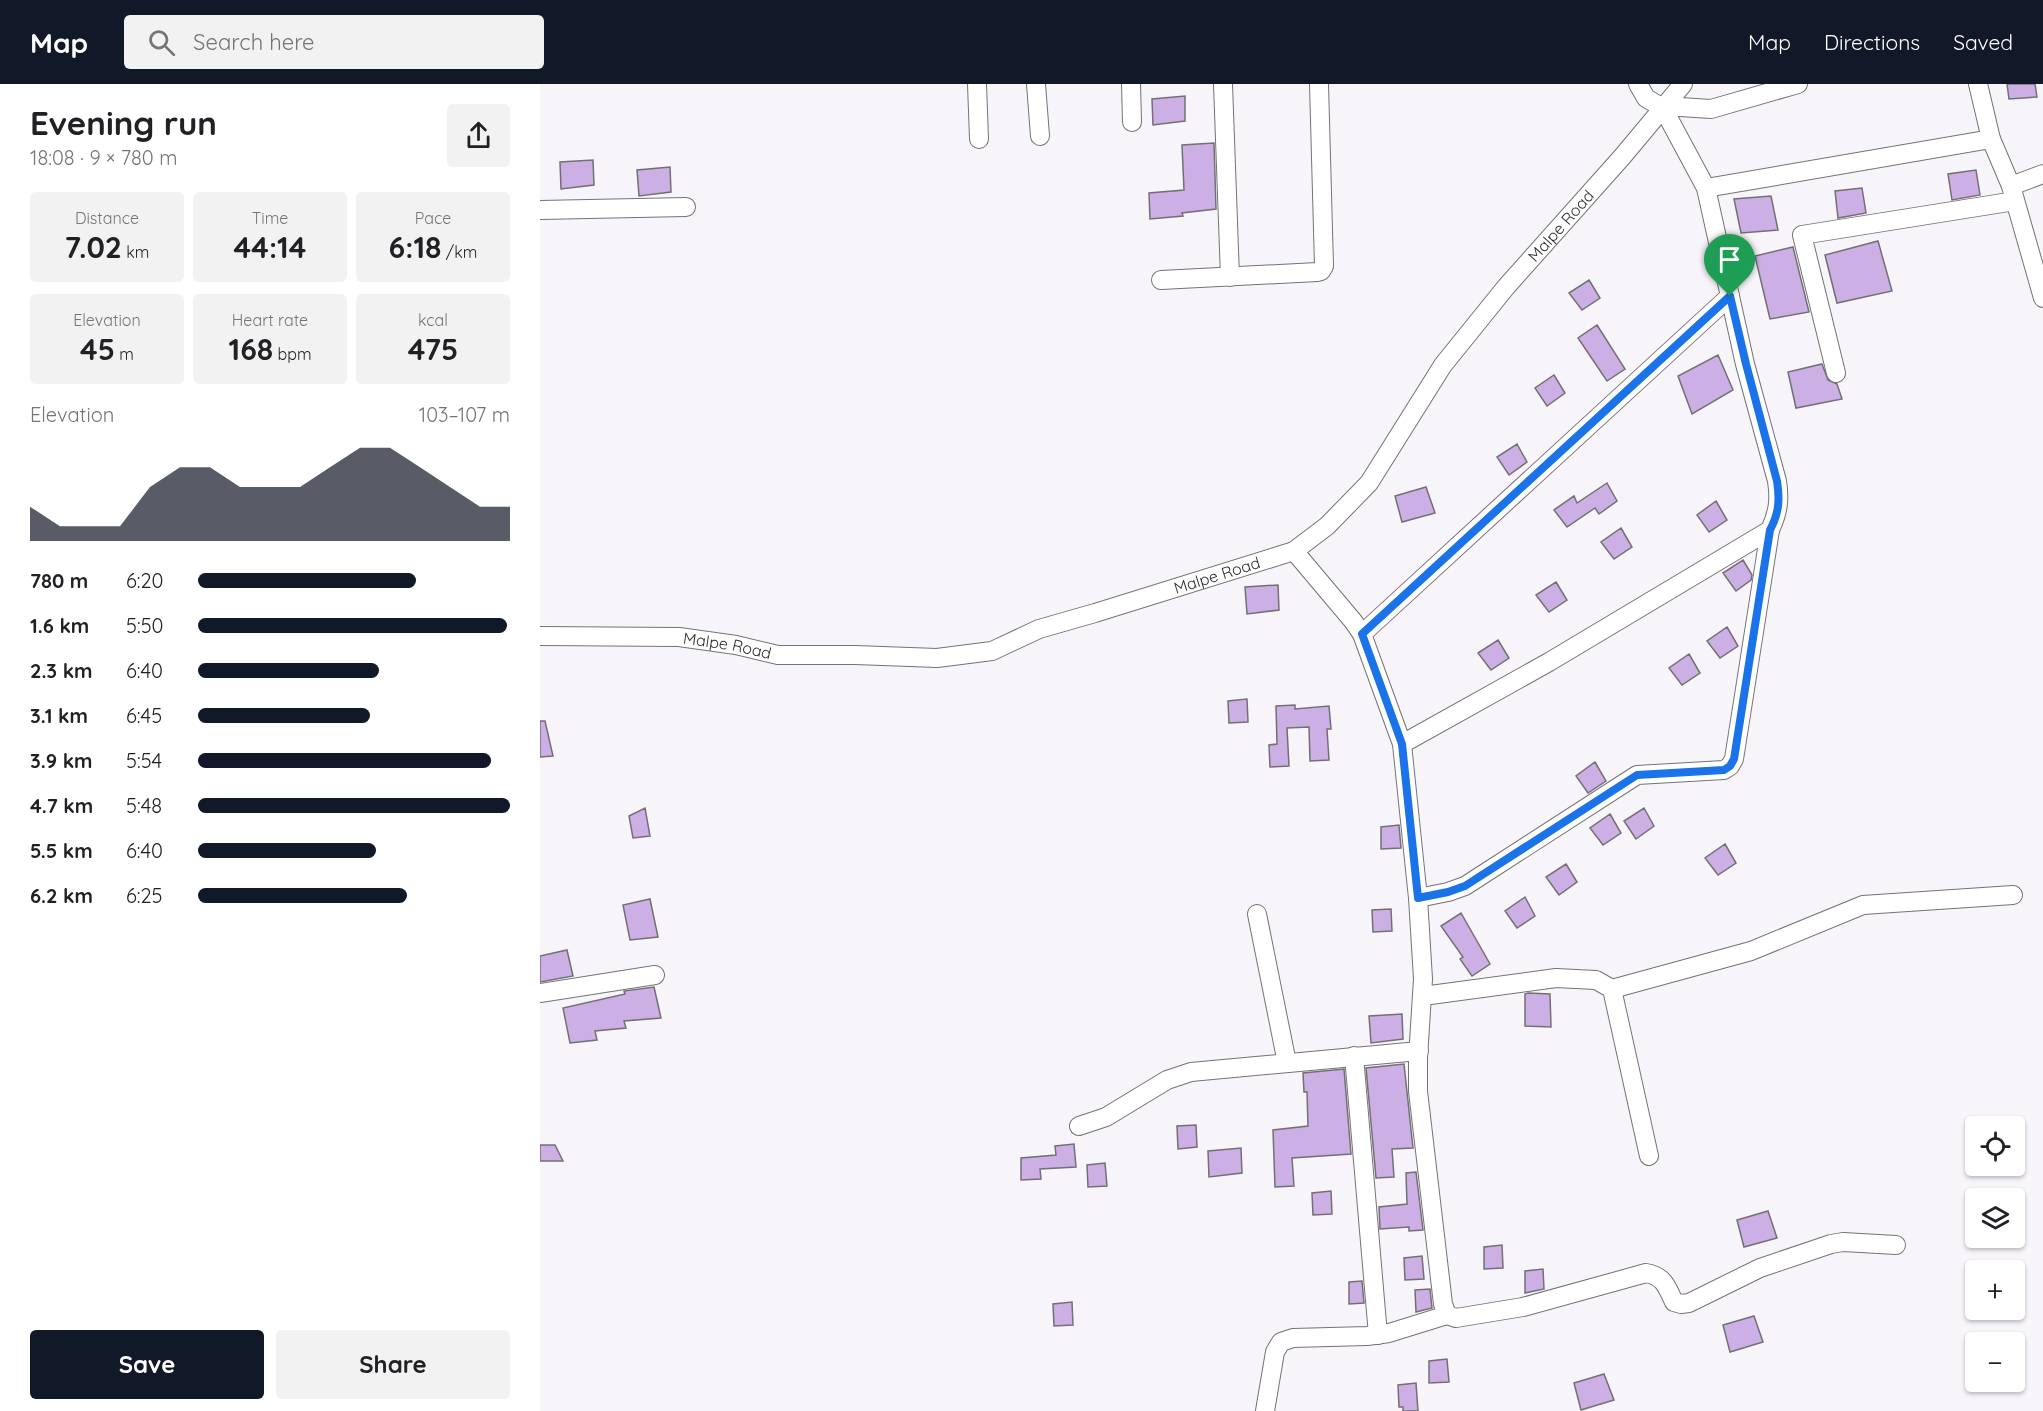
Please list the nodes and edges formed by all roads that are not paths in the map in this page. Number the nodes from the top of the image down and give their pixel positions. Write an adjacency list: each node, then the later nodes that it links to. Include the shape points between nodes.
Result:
1 (977, 84): 13 (street)
2 (1036, 84): 12 (street)
3 (1131, 84): 11 (street)
4 (1223, 84): 20 (street)
5 (1319, 84): 20 (street, via 1324,266 1317,272)
6 (1638, 84): 10 (street, via 1646,98)
7 (1683, 84): 10 (street, Malpe Road)
8 (1798, 84): 10 (street, via 1711,109)
9 (1978, 84): 14 (street)
10 (1664, 107): 16 (street); 26 (street, Malpe Road, via 1443,365 1368,483 1327,526)
11 (1132, 122)
12 (1040, 136)
13 (979, 139)
14 (1992, 140): 16 (street); 17 (street)
15 (2043, 174): 17 (street)
16 (1706, 188): 22 (street)
17 (2013, 193): 23 (street); 24 (street, via 1802,236)
18 (686, 207): 19 (street)
19 (540, 210)
20 (1230, 277): 21 (street)
21 (1161, 280)
22 (1730, 296): 25 (street, via 1777,481 1778,514); 27 (street)
23 (2043, 298)
24 (1836, 373)
25 (1770, 530): 29 (street, via 1549,662); 31 (street, via 1730,766 1724,770 1637,775 1465,886)
26 (1294, 551): 27 (street); 28 (street, Malpe Road, via 1039,629 992,651 937,658 778,655 679,637)
27 (1362, 634): 29 (street)
28 (540, 636)
29 (1402, 744): 31 (street)
30 (2013, 895): 34 (street, via 1863,905 1751,951)
31 (1418, 898): 36 (street)
32 (1257, 914): 39 (street)
33 (655, 975): 35 (street)
34 (1612, 989): 36 (street, via 1596,980 1556,978); 41 (street)
35 (540, 993)
36 (1423, 996): 37 (street)
37 (1419, 1050): 38 (street); 43 (street, via 1418,1091)
38 (1354, 1056): 39 (street); 44 (street)
39 (1287, 1062): 40 (street, via 1178,1075 1106,1117)
40 (1079, 1126)
41 (1649, 1156)
42 (1896, 1245): 43 (street, via 1831,1244 1753,1270 1689,1303 1674,1302 1664,1281 1646,1273 1523,1307 1456,1318)
43 (1447, 1315): 44 (street)
44 (1378, 1335): 45 (street, via 1293,1338 1281,1342 1275,1352)
45 (1265, 1411)

